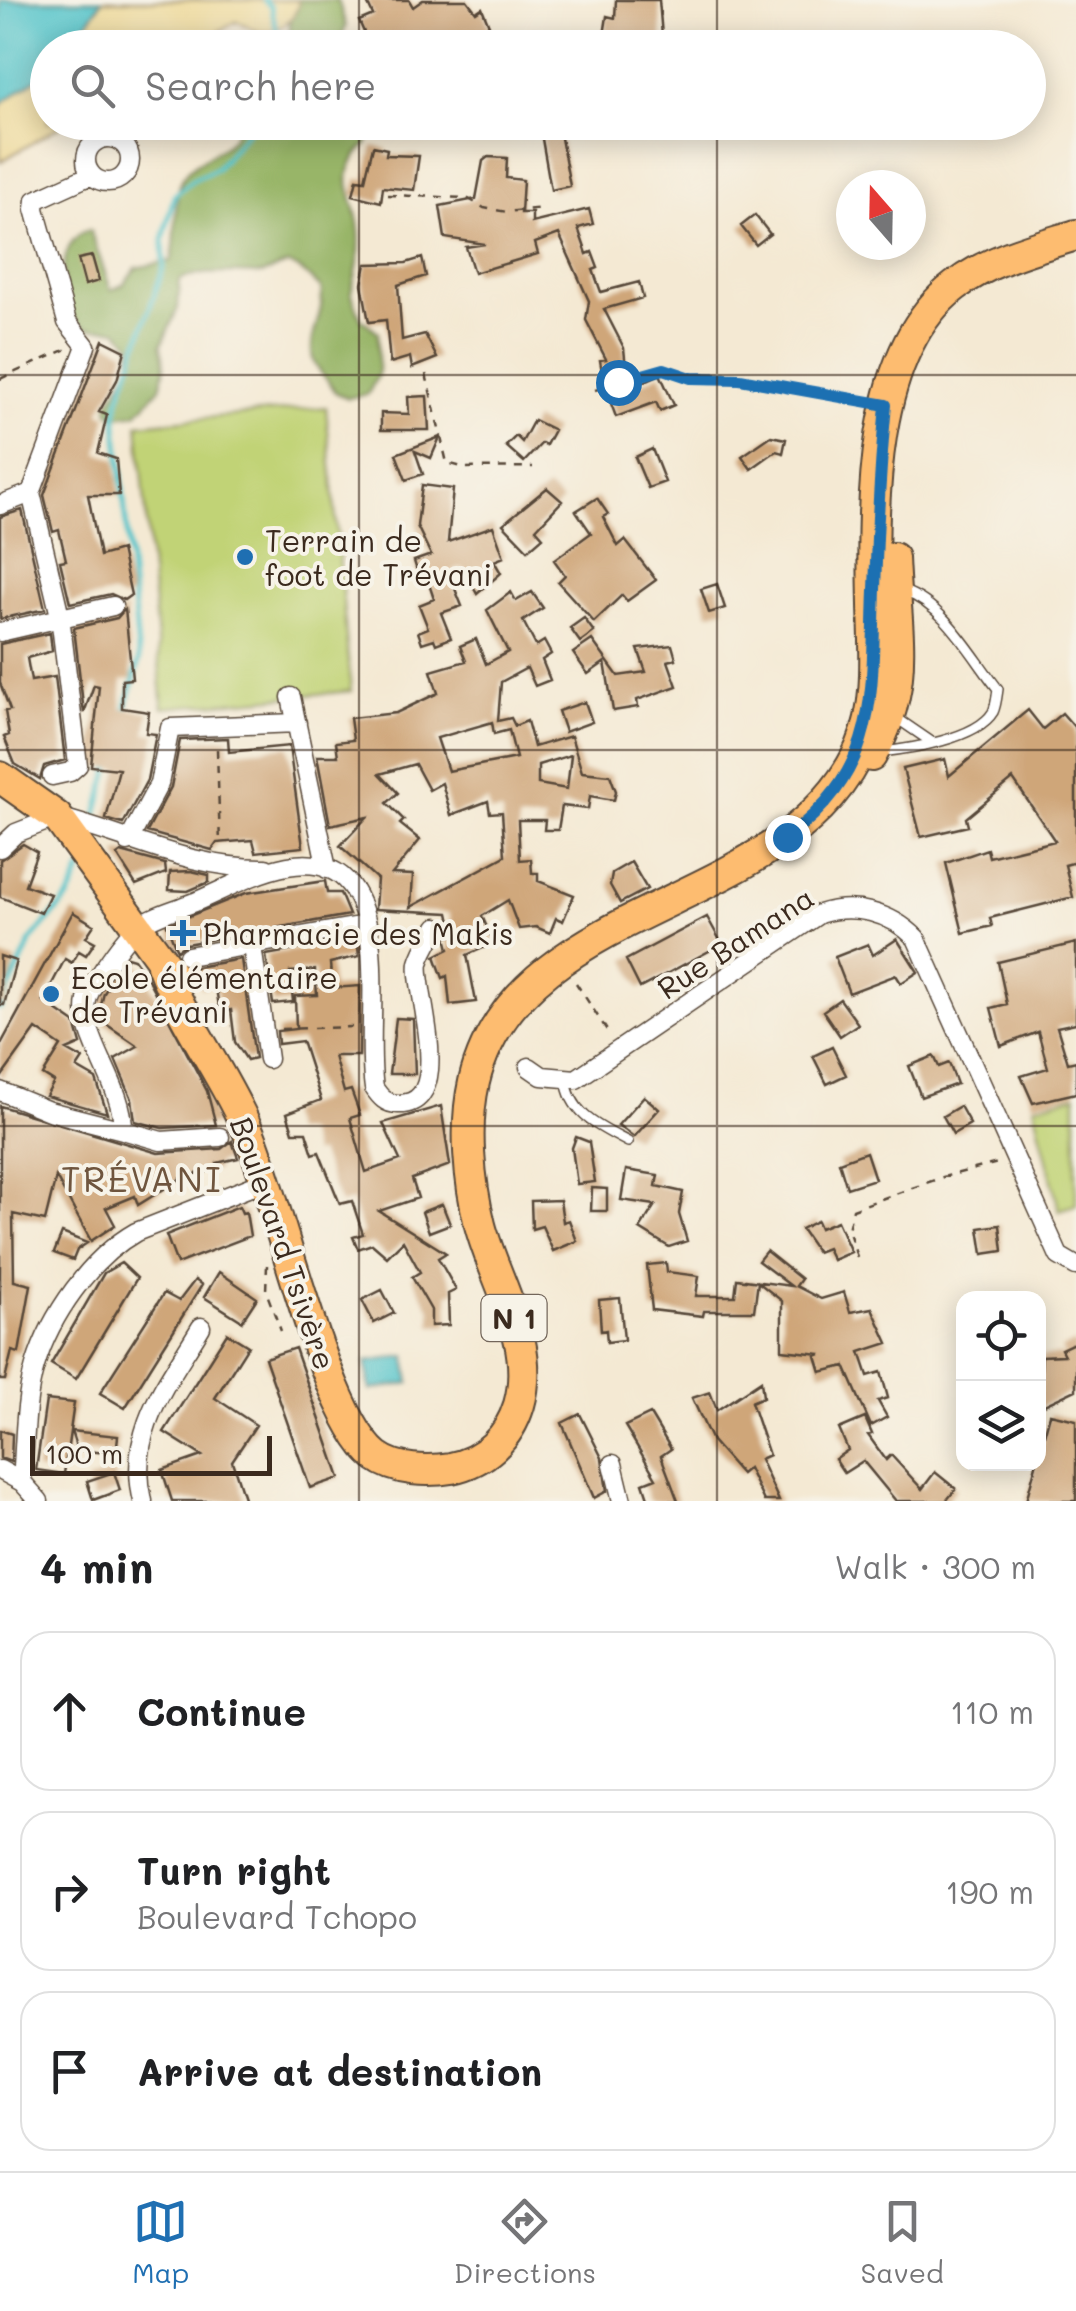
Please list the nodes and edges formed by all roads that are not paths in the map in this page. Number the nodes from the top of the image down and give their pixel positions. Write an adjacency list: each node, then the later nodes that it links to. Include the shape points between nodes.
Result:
1 (92, 175): 3 (street, via 36,200 67,322 84,343)
2 (1076, 235): 5 (main road, N 1, via 1004,258 956,285 924,315 904,347 886,405)
3 (31, 493): 4 (street); 7 (street)
4 (0, 505)
5 (884, 596): 9 (main road, N 1); 11 (main road, N 1, via 902,649); 13 (lane, via 919,596 998,689 984,722)
6 (113, 606): 7 (street)
7 (60, 616): 8 (street); 16 (street, via 78,764)
8 (0, 632)
9 (877, 640): 11 (main road, via 893,641 886,699); 18 (main road, N 1, via 865,736)
10 (291, 697): 12 (street)
11 (892, 716): 13 (lane); 14 (main road, N 1)
12 (296, 723): 20 (street, via 170,728 159,784); 23 (street)
13 (933, 743): 14 (lane)
14 (873, 752): 18 (main road, N 1, via 859,775)
15 (0, 768): 17 (street)
16 (52, 776)
17 (1, 778): 19 (main road, N 1)
18 (828, 801): 39 (main road, Boulevard Tsivère / N 1, via 787,837 565,959 504,1017 474,1082 470,1125 480,1226 521,1352 523,1388 513,1422 484,1455 441,1470 379,1459)
19 (70, 825): 20 (street); 21 (street, via 16,832); 25 (main road, Boulevard Tsivère / N 1)
20 (128, 842): 22 (street, via 220,866)
21 (0, 848)
22 (276, 868): 23 (street); 25 (street)
23 (327, 869): 24 (street, via 359,898)
24 (365, 925): 26 (street, via 374,1088 394,1105 410,1103 424,1089 428,1012 418,965); 27 (street)
25 (137, 926): 28 (main road, Boulevard Tsivère / N 1); 33 (street, via 86,999 86,1017 117,1087)
26 (436, 927)
27 (252, 946): 28 (street); 29 (street)
28 (175, 960): 36 (main road, Boulevard Tsivère / N 1, via 170,986)
29 (268, 1059)
30 (529, 1067): 31 (street)
31 (566, 1079): 35 (lane, via 582,1114); 37 (street, Rue Bamana, via 628,1046 819,914 867,911 916,938 1060,1256)
32 (0, 1090): 33 (street)
33 (123, 1130): 34 (street, via 162,1140)
34 (220, 1137)
35 (628, 1142)
36 (271, 1166): 39 (main road, Boulevard Tsivère / N 1, via 320,1349); 39 (main road, Boulevard Tsivère / N 1, via 302,1234); 42 (street, via 118,1242 91,1269 35,1367)
37 (1076, 1266)
38 (202, 1327): 44 (street, via 146,1418 137,1460)
39 (347, 1417)
40 (613, 1464): 45 (street)
41 (0, 1470): 42 (street)
42 (22, 1482): 43 (street)
43 (39, 1501)
44 (142, 1501)
45 (622, 1501)

